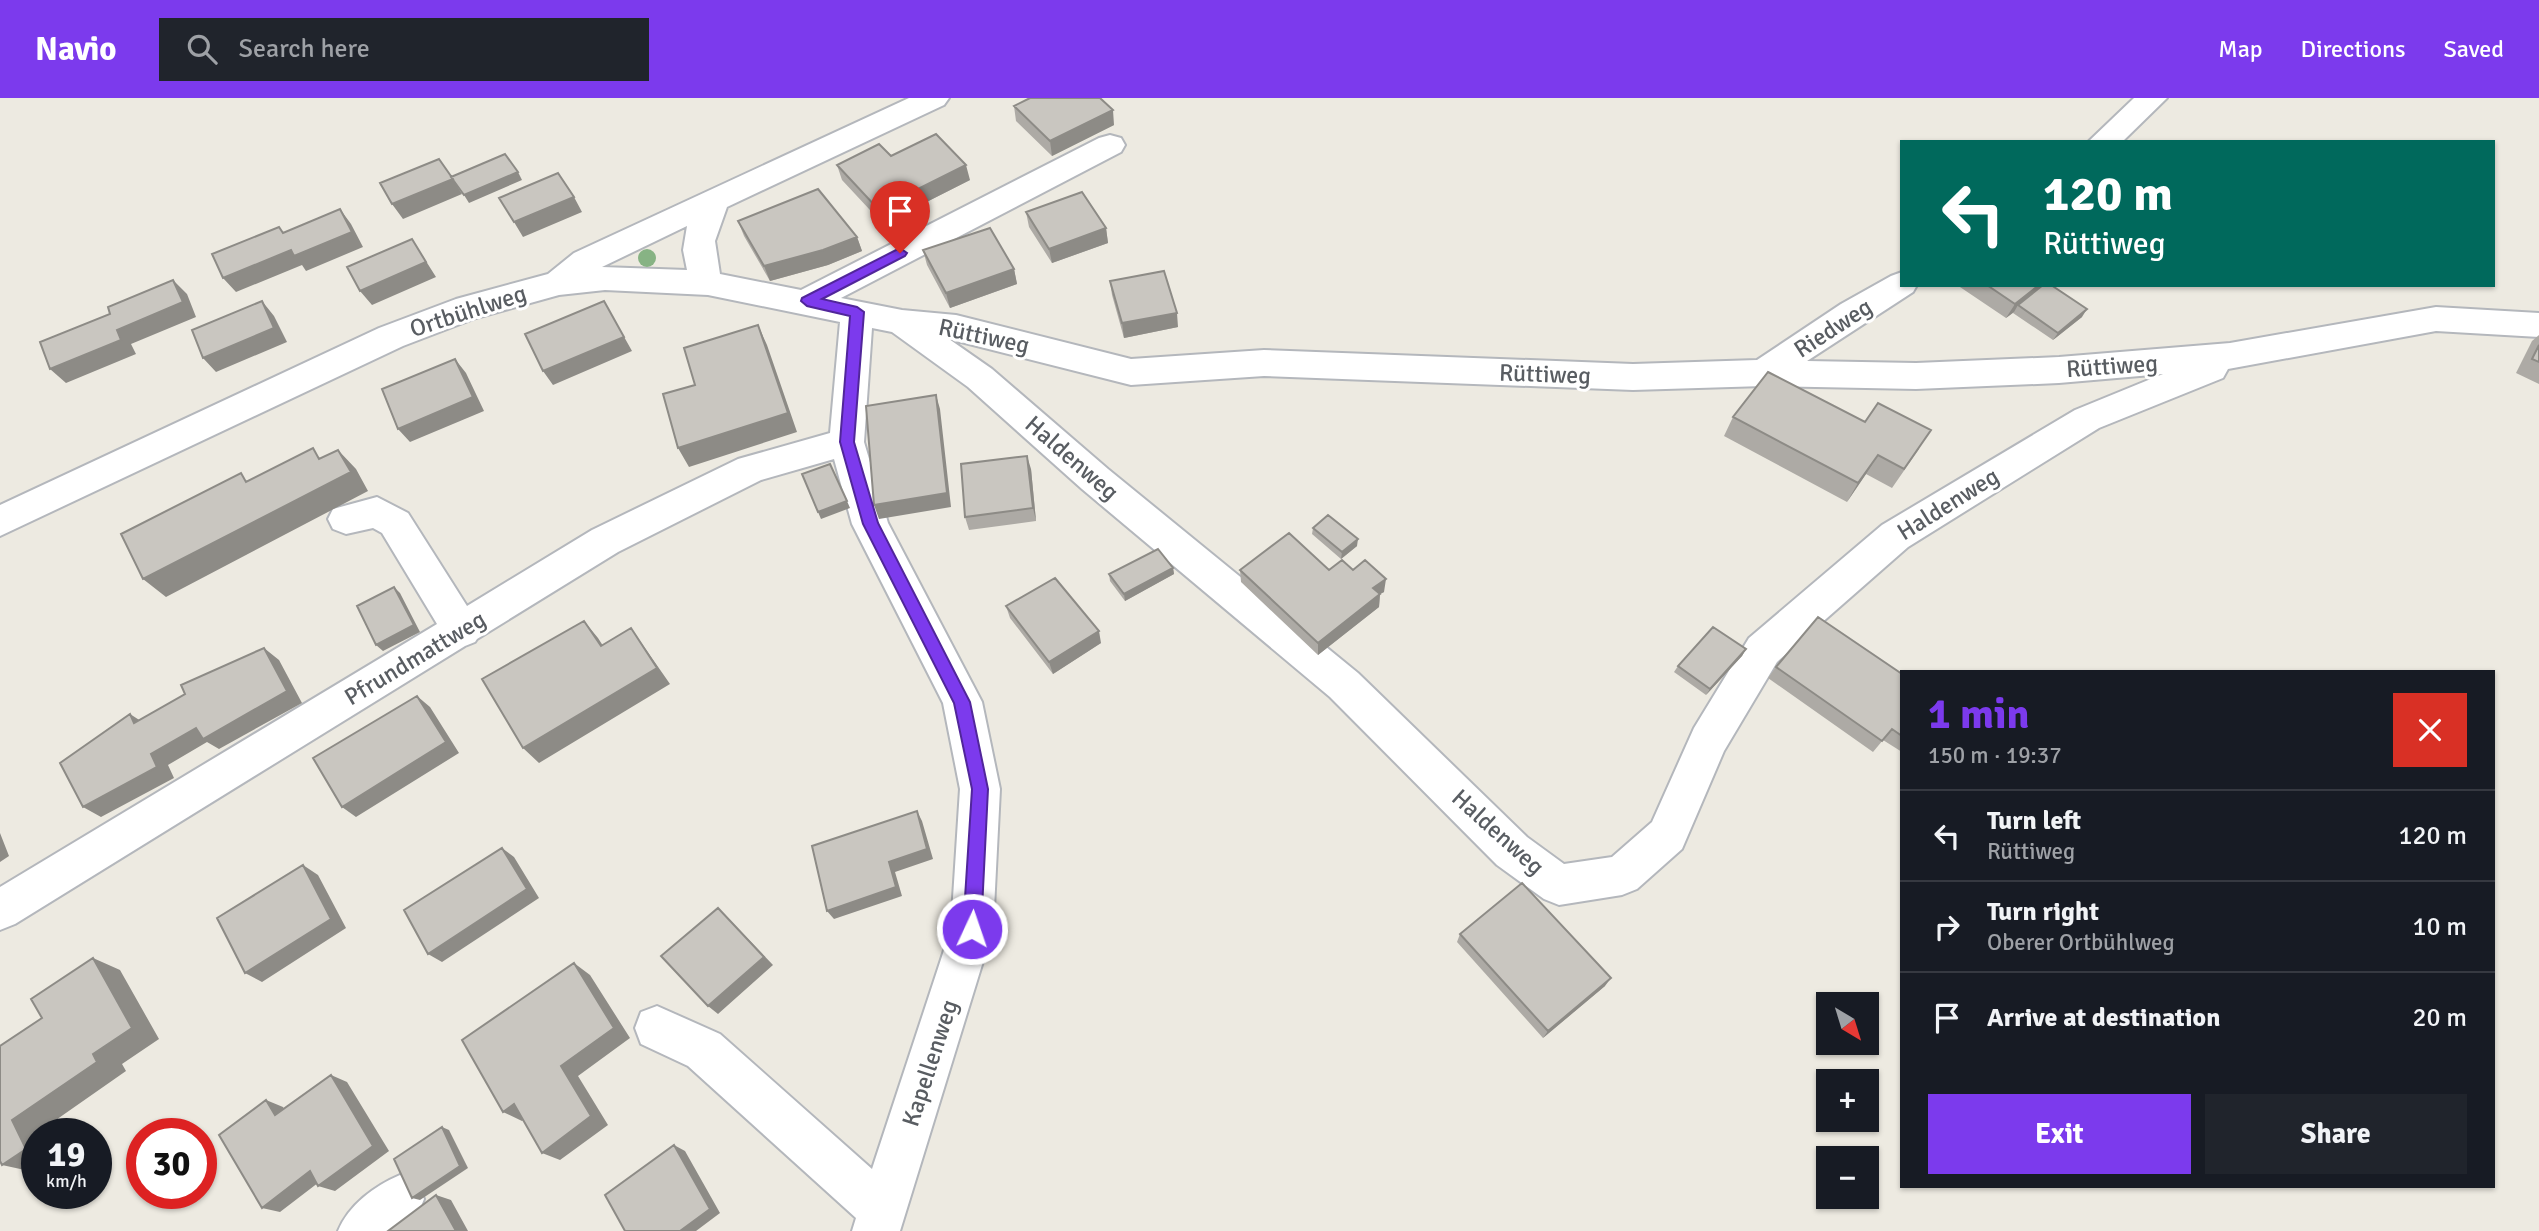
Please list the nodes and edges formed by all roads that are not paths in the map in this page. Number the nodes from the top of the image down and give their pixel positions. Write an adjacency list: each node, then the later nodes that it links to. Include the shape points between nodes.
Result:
1 (934, 98): 5 (street, Ortbühlweg)
2 (2152, 98): 3 (street)
3 (2105, 140)
4 (1110, 145): 9 (street)
5 (715, 201): 6 (street, Ortbühlweg, via 585,261); 7 (street, via 698,238 699,260)
6 (559, 283): 7 (street, Rüttiweg, via 605,278); 17 (street, Ortbühlweg, via 467,308 391,337)
7 (708, 283): 9 (street, Rüttiweg)
8 (1900, 285): 14 (street, Riedweg)
9 (807, 301): 10 (street, Rüttiweg)
10 (857, 312): 11 (street, Rüttiweg); 15 (street, Kapellenweg)
11 (902, 322): 13 (street, Haldenweg, via 980,377 1095,479 1345,685 1512,851 1559,885 1622,875 1667,835 1708,741 1763,650 1895,536 2087,419); 14 (street, Rüttiweg, via 956,327 1131,372 1264,363 1633,377)
12 (2539, 325): 13 (street, Rüttiweg, via 2436,319)
13 (2256, 351): 14 (street, Rüttiweg, via 2059,370 1916,376)
14 (1764, 373)
15 (847, 442): 18 (street, Pfrundmattweg, via 751,469 605,541); 22 (street, Kapellenweg, via 870,524 962,702 980,789 972,929)
16 (346, 519): 18 (street, via 377,512 395,523)
17 (0, 521)
18 (462, 631): 19 (street, Pfrundmattweg)
19 (0, 911)
20 (657, 1028): 22 (street, Kapellenweg, via 704,1050)
21 (400, 1199): 23 (street)
22 (879, 1221)
23 (362, 1231)

